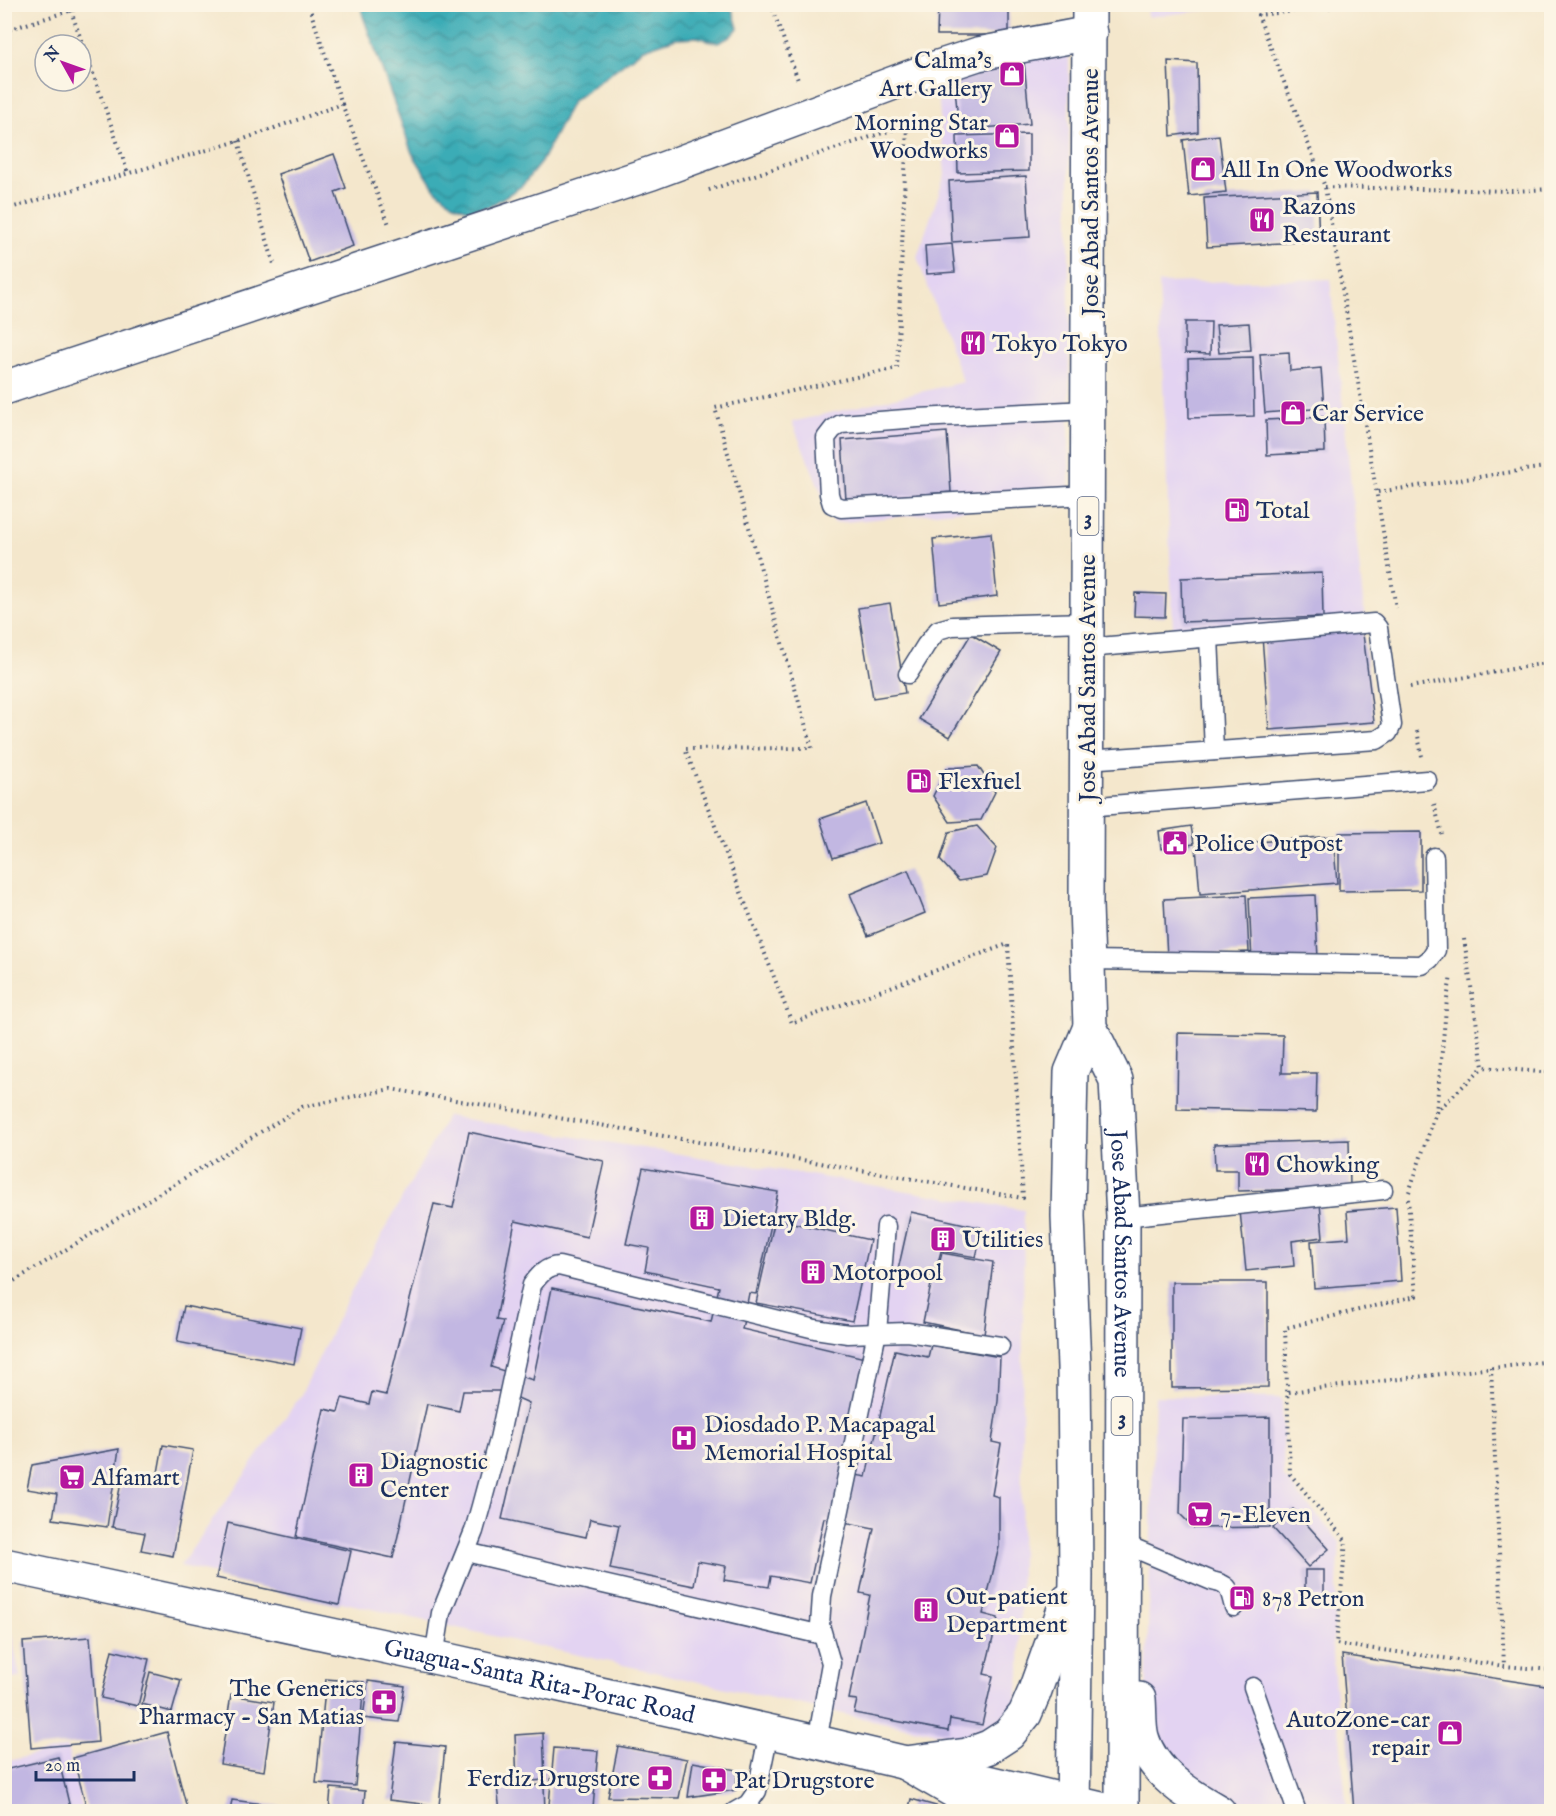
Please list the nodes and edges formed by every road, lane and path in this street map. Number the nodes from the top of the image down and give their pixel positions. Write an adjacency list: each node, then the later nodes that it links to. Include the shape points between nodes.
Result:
1 (92, 4): 4 (path)
2 (308, 4): 7 (path)
3 (1360, 4): 10 (path, via 1258,15)
4 (71, 11): 6 (path); 9 (path)
5 (1090, 19): 16 (main road, via 978,54 641,177); 17 (main road, Jose Abad Santos Avenue / 3)
6 (4, 31)
7 (342, 104): 8 (path); 14 (path)
8 (238, 141): 9 (path); 15 (path)
9 (128, 173): 13 (path)
10 (1325, 187): 11 (path); 19 (path)
11 (1551, 189)
12 (704, 192): 43 (path, via 907,125 897,368 715,408 812,748 685,749 792,1023 1008,944 1023,1198 391,1089 302,1107)
13 (4, 210)
14 (391, 231)
15 (275, 267)
16 (4, 388)
17 (1089, 410): 20 (main road, Jose Abad Santos Avenue / 3); 20 (lane, via 841,424 826,438 829,494 832,504 841,508)
18 (1551, 466): 19 (path)
19 (1378, 492): 21 (path)
20 (1088, 495): 22 (main road, Jose Abad Santos Avenue / 3)
21 (1398, 618)
22 (1087, 635): 23 (lane); 25 (lane, via 952,626 938,630); 29 (main road, Jose Abad Santos Avenue / 3)
23 (1209, 637): 28 (lane); 28 (lane, via 1374,623 1378,628 1392,725 1377,740)
24 (1551, 662): 26 (path, via 1409,687)
25 (908, 674)
26 (1407, 676)
27 (1416, 722): 30 (path)
28 (1214, 751): 29 (lane)
29 (1086, 760): 31 (main road, Jose Abad Santos Avenue / 3)
30 (1426, 780): 31 (lane); 32 (path)
31 (1086, 807): 34 (main road, Jose Abad Santos Avenue / 3)
32 (1439, 850): 34 (lane, via 1436,950 1422,965)
33 (1463, 932): 37 (path)
34 (1087, 960): 36 (main road, Jose Abad Santos Avenue / 3)
35 (1453, 966): 39 (path)
36 (1090, 1027): 41 (main road, Jose Abad Santos Avenue / 3, via 1116,1080); 52 (main road, Jose Abad Santos Avenue / 3, via 1071,1072 1068,1216)
37 (1484, 1067): 38 (path); 39 (path)
38 (1551, 1073)
39 (1436, 1112): 48 (path, via 1408,1195 1416,1296 1285,1328)
40 (1383, 1190): 41 (lane)
41 (1123, 1217): 49 (main road, Jose Abad Santos Avenue / 3)
42 (886, 1226): 44 (lane)
43 (4, 1287)
44 (877, 1332): 45 (lane, via 907,1332); 50 (lane, via 848,1334 815,1329 551,1267 532,1285 499,1439); 55 (lane, via 822,1596)
45 (1000, 1346)
46 (1551, 1361): 47 (path)
47 (1491, 1367): 48 (path); 57 (path)
48 (1289, 1392): 57 (path, via 1290,1474 1346,1542 1336,1644)
49 (1122, 1543): 53 (main road, Jose Abad Santos Avenue / 3); 54 (lane, via 1224,1584)
50 (466, 1552): 55 (lane); 56 (lane, via 441,1613)
51 (4, 1565): 56 (main road, Guagua-Santa Rita-Porac Road)
52 (1076, 1576): 62 (main road, via 1035,1693 1010,1734 967,1755); 63 (main road, Jose Abad Santos Avenue / 3)
53 (1122, 1577): 67 (main road, Jose Abad Santos Avenue / 3); 68 (main road, via 1133,1612 1142,1737 1151,1758 1170,1780)
54 (1234, 1607)
55 (822, 1635): 61 (lane, via 831,1663)
56 (434, 1657): 60 (main road, Guagua-Santa Rita-Porac Road)
57 (1504, 1666): 58 (path)
58 (1551, 1670)
59 (1253, 1687): 69 (lane)
60 (769, 1732): 61 (main road, Guagua-Santa Rita-Porac Road); 64 (lane, via 757,1791 748,1804)
61 (818, 1742): 62 (main road, Guagua-Santa Rita-Porac Road)
62 (905, 1763): 63 (main road, Guagua-Santa Rita-Porac Road); 65 (main road)
63 (1073, 1807): 66 (main road, Guagua-Santa Rita-Porac Road)
64 (734, 1812)
65 (990, 1812)
66 (1114, 1812)
67 (1122, 1812)
68 (1219, 1812)
69 (1297, 1812)

